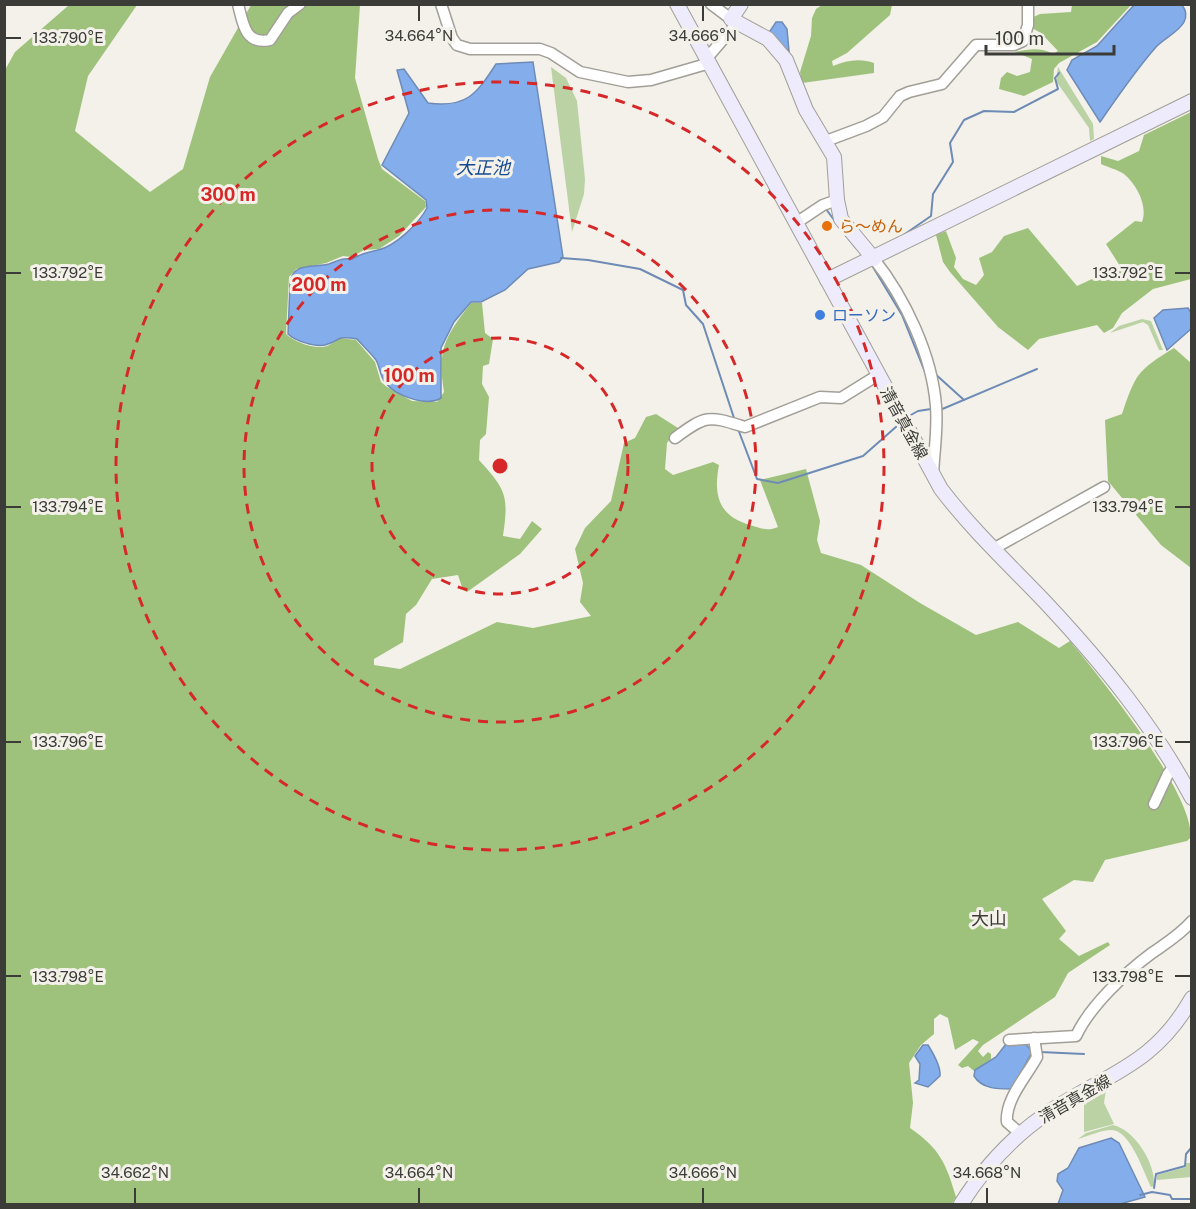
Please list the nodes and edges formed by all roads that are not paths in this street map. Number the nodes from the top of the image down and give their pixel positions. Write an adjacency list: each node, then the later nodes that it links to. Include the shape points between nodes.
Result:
1 (238, 4): 2 (street, via 249,35 261,42 270,40 288,13)
2 (300, 4)
3 (441, 4): 9 (street, via 452,38 457,45 470,49 540,49 580,72 628,82 651,80)
4 (677, 4): 9 (main road, 清音真金線)
5 (711, 4): 8 (street)
6 (741, 4): 8 (main road)
7 (1028, 4): 11 (street, via 1023,41 1014,45 976,45 942,84 900,96 883,117)
8 (735, 20): 9 (street); 11 (main road, via 768,39 783,54 810,118)
9 (709, 61): 13 (main road, 清音真金線)
10 (1191, 101): 14 (main road)
11 (826, 141): 12 (main road, via 834,157)
12 (837, 201): 13 (street, via 823,205); 14 (main road, via 845,226)
13 (796, 223): 15 (main road, 清音真金線)
14 (873, 259): 15 (main road); 18 (street, via 912,323 928,369 936,410)
15 (827, 280): 16 (main road, 清音真金線)
16 (878, 375): 17 (street, via 841,398 820,397 745,427 719,418 697,422); 18 (main road, 清音真金線)
17 (675, 438)
18 (933, 475): 20 (main road, 清音真金線, via 957,510)
19 (1104, 487): 20 (street)
20 (993, 549): 21 (main road, 清音真金線, via 1086,647 1157,737)
21 (1174, 766): 22 (main road, 清音真金線); 23 (street)
22 (1191, 798)
23 (1154, 804)
24 (1191, 921): 26 (street, via 1096,1005 1076,1036)
25 (1191, 998): 28 (main road, 清音真金線, via 1164,1037 1137,1062 1060,1105)
26 (1034, 1038): 27 (street); 28 (street, via 1037,1052 1006,1116 1007,1122)
27 (1009, 1040)
28 (1021, 1134): 29 (main road, 清音真金線, via 989,1166)
29 (961, 1204)

